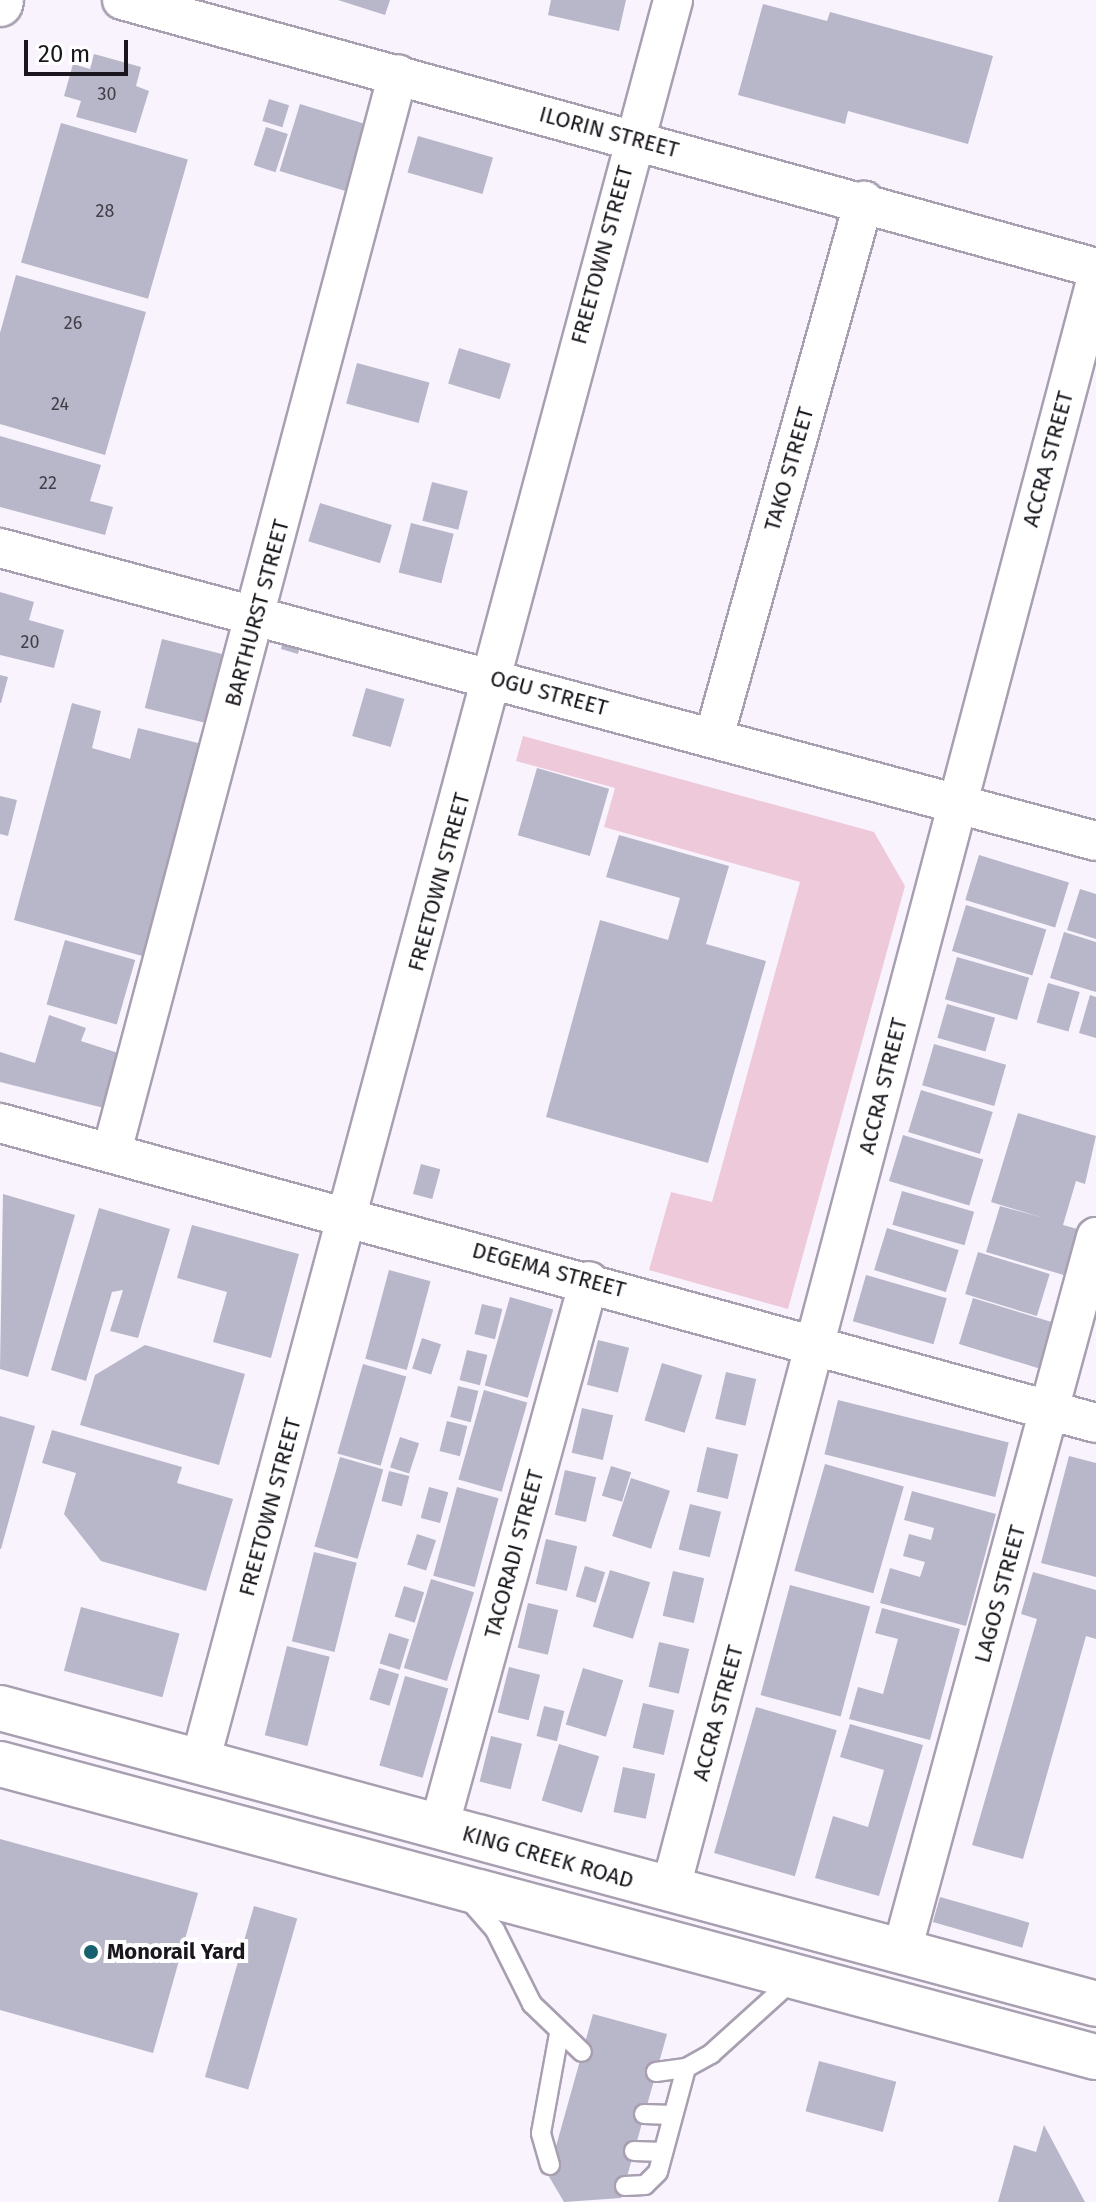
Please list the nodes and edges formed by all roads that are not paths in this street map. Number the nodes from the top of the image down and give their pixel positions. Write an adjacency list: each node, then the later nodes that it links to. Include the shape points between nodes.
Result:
1 (122, 0): 3 (street, ILORIN STREET)
2 (673, 0): 4 (street, FREETOWN STREET)
3 (398, 74): 4 (street, ILORIN STREET); 9 (street, BARTHURST STREET)
4 (632, 138): 5 (street, ILORIN STREET); 10 (street, FREETOWN STREET)
5 (864, 201): 6 (street, ILORIN STREET); 11 (street, TAKO STREET)
6 (1096, 268)
7 (1096, 281): 12 (street, ACCRA STREET)
8 (0, 548): 9 (street, OGU STREET)
9 (257, 614): 10 (street, OGU STREET); 15 (street, BARTHURST STREET)
10 (493, 678): 11 (street, OGU STREET); 16 (street, FREETOWN STREET)
11 (714, 737): 12 (street, OGU STREET)
12 (955, 805): 13 (street, OGU STREET); 19 (street, ACCRA STREET)
13 (1096, 841)
14 (0, 1123): 15 (street, DEGEMA STREET)
15 (112, 1151): 16 (street, DEGEMA STREET)
16 (350, 1216): 18 (street, DEGEMA STREET); 23 (street, FREETOWN STREET)
17 (1096, 1237): 20 (street, LAGOS STREET)
18 (589, 1281): 19 (street, DEGEMA STREET); 25 (street, TACORADI STREET)
19 (818, 1341): 20 (street, DEGEMA STREET); 27 (street, ACCRA STREET)
20 (1051, 1410): 21 (street, DEGEMA STREET); 28 (street, LAGOS STREET)
21 (1096, 1423)
22 (0, 1708): 23 (street, KING CREEK ROAD)
23 (200, 1762): 25 (street, KING CREEK ROAD)
24 (0, 1764): 26 (street)
25 (439, 1827): 27 (street, KING CREEK ROAD)
26 (458, 1888): 29 (street); 31 (lane, via 495,1930 532,2004)
27 (670, 1891): 28 (street, KING CREEK ROAD)
28 (902, 1950): 30 (street, KING CREEK ROAD)
29 (794, 1979): 33 (street); 34 (lane, via 752,2023)
30 (1096, 2004)
31 (559, 2034): 32 (lane); 40 (lane, via 562,2091 541,2151)
32 (582, 2052)
33 (1096, 2057)
34 (686, 2068): 35 (lane); 37 (lane)
35 (656, 2072)
36 (644, 2114): 37 (lane)
37 (673, 2115): 39 (lane)
38 (634, 2151): 39 (lane)
39 (663, 2152): 41 (lane, via 645,2185)
40 (550, 2165)
41 (625, 2186)

